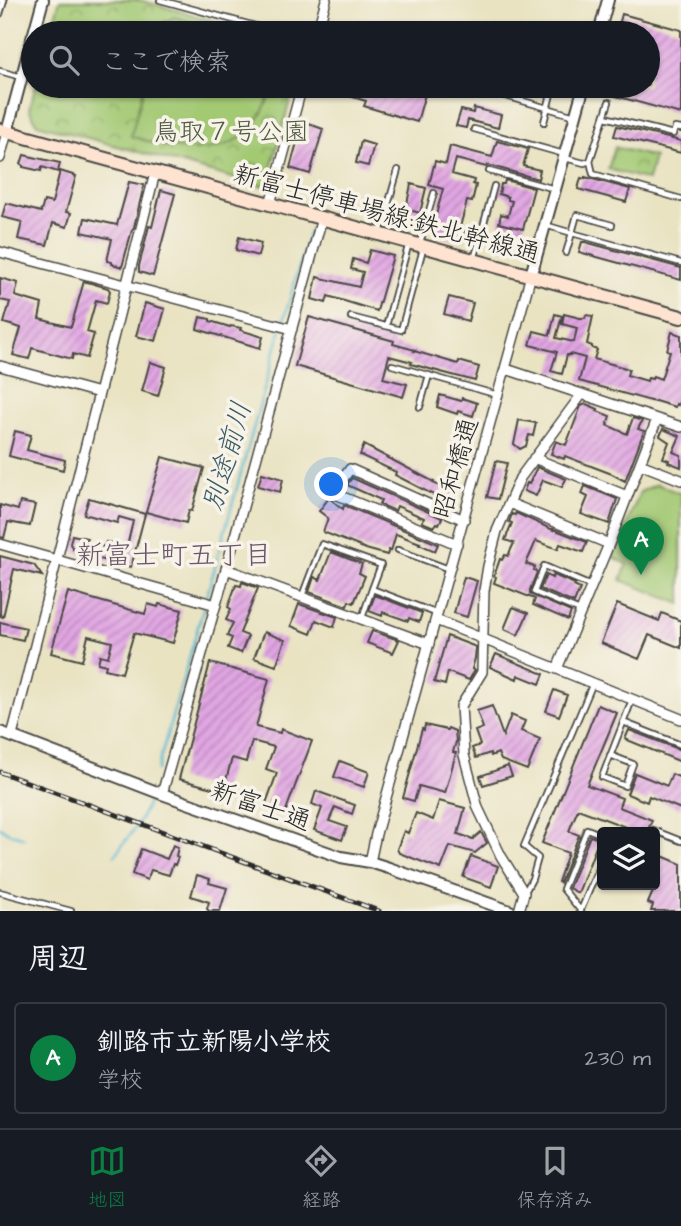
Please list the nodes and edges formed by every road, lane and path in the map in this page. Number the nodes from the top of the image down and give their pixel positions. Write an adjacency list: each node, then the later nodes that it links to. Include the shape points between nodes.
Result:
1 (0, 0): 6 (lane, via 4,1)
2 (43, 0): 7 (street)
3 (160, 0): 8 (lane)
4 (326, 0): 9 (street)
5 (605, 1): 10 (street)
6 (0, 14)
7 (37, 21)
8 (237, 21)
9 (320, 21)
10 (601, 21)
11 (0, 71): 12 (lane)
12 (21, 77)
13 (21, 80): 25 (street)
14 (299, 98): 36 (street)
15 (513, 98): 19 (lane)
16 (550, 98): 19 (lane)
17 (580, 98): 20 (street, 昭和橋通)
18 (609, 102): 21 (lane)
19 (548, 108): 20 (lane); 22 (lane)
20 (575, 116): 26 (street, 昭和橋通)
21 (605, 117): 24 (lane, via 673,134 676,128); 28 (lane)
22 (544, 122)
23 (474, 129): 26 (lane)
24 (681, 130)
25 (3, 131): 27 (street); 31 (main road, 新富士停車場線:鉄北幹線通)
26 (564, 156): 28 (lane); 33 (street, 昭和橋通)
27 (0, 158)
28 (590, 161): 35 (lane, via 593,174)
29 (398, 170): 41 (lane)
30 (488, 171): 33 (lane)
31 (155, 173): 36 (main road, 新富士停車場線:鉄北幹線通); 48 (street)
32 (494, 186): 45 (lane)
33 (555, 190): 38 (street, 昭和橋通)
34 (434, 193): 42 (lane)
35 (681, 199)
36 (270, 204): 37 (main road, 新富士停車場線:鉄北幹線通)
37 (322, 218): 41 (main road, 新富士停車場線:鉄北幹線通); 52 (street)
38 (544, 224): 40 (lane); 47 (street, 昭和橋通)
39 (612, 225): 40 (lane, via 577,215)
40 (572, 233): 44 (lane); 46 (lane)
41 (380, 234): 42 (main road, 新富士停車場線:鉄北幹線通)
42 (417, 244): 45 (main road, 新富士停車場線:鉄北幹線通); 51 (lane); 51 (lane, via 401,330)
43 (0, 252): 48 (street)
44 (566, 253)
45 (474, 260): 47 (main road, 新富士停車場線:鉄北幹線通)
46 (681, 263)
47 (531, 275): 50 (main road, 新富士停車場線:鉄北幹線通); 55 (street, 昭和橋通)
48 (126, 285): 52 (street); 57 (street)
49 (351, 317): 51 (lane)
50 (681, 317)
51 (386, 326)
52 (292, 329): 74 (street)
53 (391, 365): 56 (lane)
54 (0, 366): 57 (street)
55 (506, 369): 58 (street); 59 (street, 昭和橋通)
56 (429, 376): 59 (lane); 60 (lane)
57 (99, 394): 73 (street)
58 (582, 394): 61 (street); 63 (street)
59 (498, 396): 68 (street, 昭和橋通)
60 (420, 407)
61 (657, 419): 62 (street); 64 (street)
62 (681, 427)
63 (534, 458): 66 (street); 67 (street)
64 (640, 464): 65 (street); 66 (street)
65 (681, 480)
66 (627, 496): 71 (street)
67 (509, 503): 71 (street); 83 (street, via 488,566)
68 (464, 520): 70 (street, 昭和橋通); 70 (street, via 350,469 333,493)
69 (0, 544): 73 (street)
70 (457, 544): 75 (street, 昭和橋通)
71 (609, 544): 76 (street)
72 (398, 550): 75 (lane)
73 (57, 560): 79 (street); 91 (street)
74 (226, 569): 78 (street); 79 (street)
75 (450, 569): 81 (street, 昭和橋通)
76 (591, 586): 80 (street); 80 (lane, via 544,566 534,592)
77 (372, 589): 78 (lane, via 381,565 322,544); 81 (lane); 82 (lane)
78 (302, 597): 82 (street)
79 (216, 605): 94 (street)
80 (581, 611): 85 (street)
81 (437, 617): 83 (street); 84 (street, 昭和橋通)
82 (361, 619): 84 (street)
83 (483, 639): 85 (street); 101 (street, via 482,672 461,706 464,755 478,808)
84 (429, 644): 98 (street, 昭和橋通)
85 (557, 669): 86 (street)
86 (593, 683): 87 (street); 101 (lane, via 524,846 538,858)
87 (633, 699): 88 (street); 89 (lane)
88 (681, 719)
89 (623, 722): 92 (lane); 93 (lane)
90 (0, 732): 91 (street, 新富士通)
91 (12, 736): 94 (street, 新富士通)
92 (681, 745)
93 (610, 755): 93 (lane, via 602,776 625,786 634,764)
94 (162, 794): 98 (street, 新富士通, via 341,857)
95 (597, 833): 105 (lane, via 587,829 563,888)
96 (660, 833): 97 (lane)
97 (681, 841)
98 (370, 862): 103 (street, 新富士通)
99 (597, 872): 105 (lane)
100 (0, 892): 102 (lane)
101 (524, 893): 104 (street)
102 (71, 911)
103 (510, 911)
104 (519, 911)
105 (581, 911)

